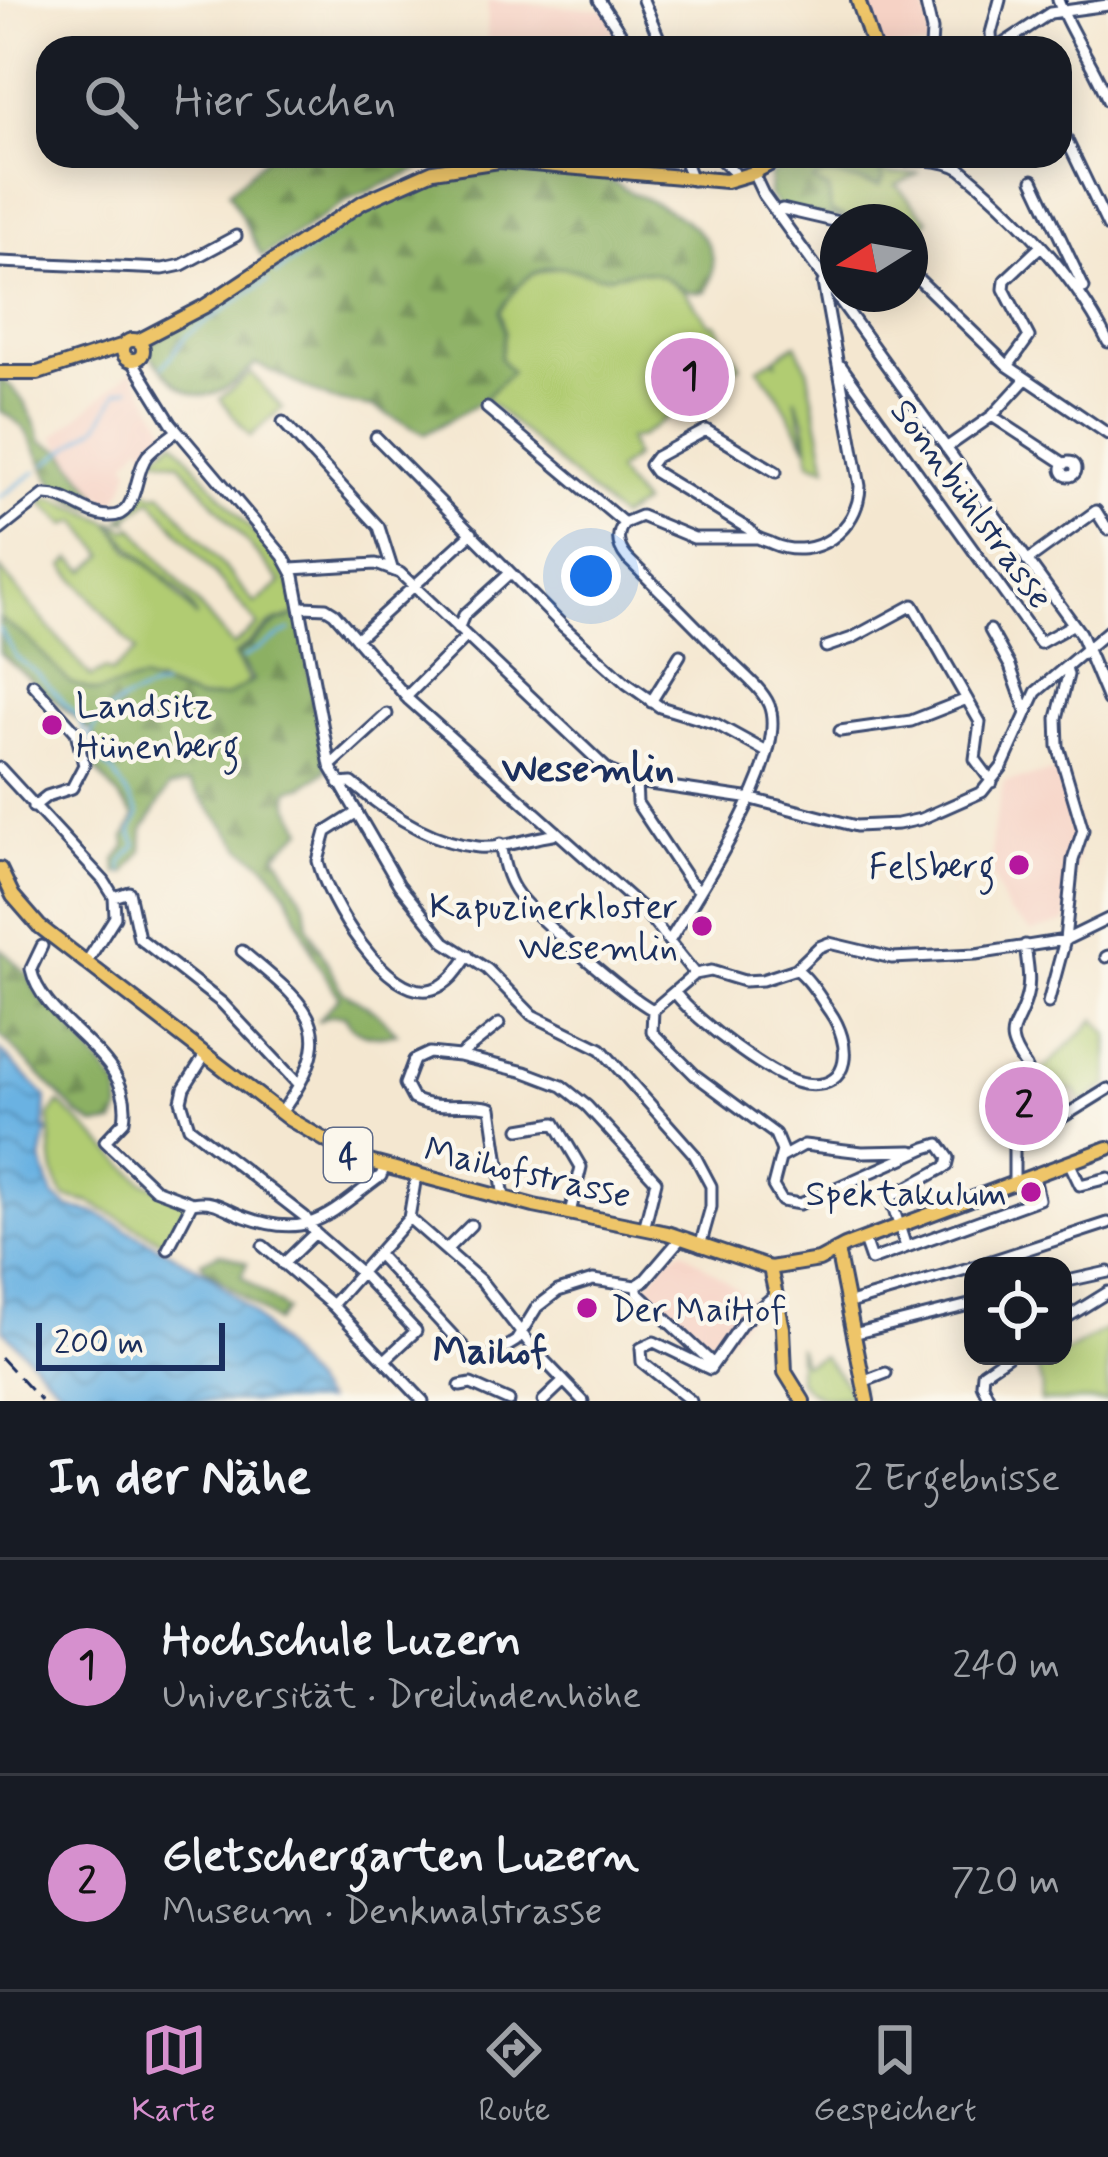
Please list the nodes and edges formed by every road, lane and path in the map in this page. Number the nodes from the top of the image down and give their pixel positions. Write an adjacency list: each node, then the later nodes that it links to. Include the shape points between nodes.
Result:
1 (599, 0): 8 (street)
2 (643, 0): 9 (street)
3 (857, 0): 10 (main road)
4 (925, 0): 11 (street)
5 (1000, 0): 12 (street)
6 (1108, 5): 7 (street)
7 (1060, 6): 13 (street); 14 (street)
8 (622, 36)
9 (658, 36)
10 (870, 36)
11 (932, 36)
12 (992, 36)
13 (1014, 36)
14 (1108, 101)
15 (1072, 151): 28 (street)
16 (453, 168): 40 (main road, via 363,202)
17 (570, 168): 24 (main road)
18 (688, 168): 24 (street)
19 (730, 168): 23 (street)
20 (762, 168): 22 (main road)
21 (958, 168): 30 (street)
22 (753, 173): 23 (main road); 26 (street)
23 (735, 179): 24 (main road)
24 (692, 180)
25 (1034, 180): 34 (street)
26 (776, 212): 27 (street); 32 (street)
27 (820, 218)
28 (1108, 226)
29 (236, 236): 31 (street, via 163,269)
30 (1040, 246): 34 (street); 42 (street, via 1005,280 1029,337)
31 (0, 262)
32 (820, 274)
33 (928, 289): 42 (street)
34 (1086, 299): 39 (street)
35 (829, 312): 38 (street)
36 (847, 312): 37 (street)
37 (852, 319): 38 (street); 51 (street)
38 (832, 329): 41 (street)
39 (1108, 341)
40 (133, 350): 43 (main road, via 38,373); 48 (street)
41 (839, 364): 58 (street, via 860,486 855,514 833,538 808,549); 65 (street, Sonnbühlstrasse, via 1040,643)
42 (1008, 367): 44 (street)
43 (0, 373)
44 (1024, 380): 46 (street); 49 (street)
45 (487, 407): 54 (street)
46 (992, 416): 51 (street); 52 (street)
47 (284, 422): 60 (street, via 380,527)
48 (177, 431): 55 (street, via 146,459 122,512 107,516 44,495); 61 (street)
49 (1108, 434)
50 (376, 436): 57 (street)
51 (946, 448): 59 (street)
52 (1064, 464)
53 (776, 472): 58 (street, via 706,430 650,465)
54 (624, 523): 58 (street, via 641,516 694,538); 83 (street, via 621,550 769,706)
55 (0, 530)
56 (1108, 530): 59 (street, via 1096,511)
57 (472, 532): 62 (street); 63 (street)
58 (754, 538)
59 (1027, 561): 65 (street)
60 (392, 568): 61 (street); 63 (street)
61 (290, 569): 64 (street)
62 (510, 573): 68 (street, via 464,615); 79 (street)
63 (415, 586): 68 (street); 70 (street)
64 (303, 607): 70 (street, via 326,608); 84 (street)
65 (1072, 625): 69 (street)
66 (990, 630): 80 (street)
67 (1108, 631): 69 (street); 72 (street)
68 (462, 633): 76 (street); 86 (street, via 593,758)
69 (1083, 638): 72 (street)
70 (356, 639): 76 (street)
71 (826, 647): 77 (street, via 913,604)
72 (1089, 650): 74 (street); 78 (street)
73 (680, 655): 79 (street)
74 (1066, 667): 80 (street); 100 (street, via 1058,746 1083,830)
75 (34, 684): 90 (street, via 76,732 84,765 72,788)
76 (406, 697): 92 (street)
77 (967, 699): 82 (street, via 911,721); 87 (street, via 982,729 976,765)
78 (1108, 700)
79 (651, 702): 83 (street)
80 (1026, 711): 87 (street)
81 (387, 714): 84 (street)
82 (840, 731)
83 (765, 751): 89 (street)
84 (330, 766): 88 (street)
85 (0, 769): 90 (street)
86 (636, 782): 89 (street); 95 (street, via 637,803)
87 (992, 782): 89 (street, via 944,811 880,826)
88 (338, 784): 91 (street); 93 (street, via 352,783 403,822 474,847)
89 (752, 799): 95 (street)
90 (33, 807): 97 (street)
91 (356, 813): 104 (street, via 423,919); 104 (street, via 326,832 318,861 361,942 397,983 419,991 442,985)
92 (556, 831): 93 (street); 99 (street)
93 (500, 844): 110 (street, via 523,901)
94 (0, 869): 96 (main road, 4)
95 (700, 890): 99 (street)
96 (6, 896): 101 (main road, 4)
97 (114, 897): 105 (street, via 116,917); 115 (street, via 129,892 141,940 222,1003)
98 (1108, 919): 100 (street)
99 (670, 940): 107 (street)
100 (1065, 940): 102 (street); 109 (street)
101 (49, 942): 105 (main road, Maihofstrasse / 4); 129 (street, via 32,969 40,995 124,1093 124,1121 105,1141 155,1189)
102 (1025, 945): 106 (street, via 907,958 830,943); 114 (street, via 1028,990 1010,1036)
103 (242, 951): 115 (street, via 284,986 310,1024 316,1046)
104 (468, 956): 142 (street, via 545,1024 601,1049 694,1154 712,1196)
105 (86, 963): 112 (main road, Maihofstrasse / 4)
106 (796, 969): 107 (street, via 752,981); 108 (street, via 844,1036 844,1062 824,1081 795,1081 706,1028)
107 (694, 974): 108 (street)
108 (679, 999): 110 (street)
109 (1048, 1003)
110 (653, 1010): 121 (street, via 656,1037 775,1133)
111 (500, 1024): 113 (street)
112 (205, 1055): 117 (main road, Maihofstrasse / 4); 138 (street, via 184,1088 189,1127)
113 (459, 1056): 128 (street, via 414,1060 407,1093 443,1108 491,1108); 137 (street, via 544,1077 587,1106 656,1181)
114 (1027, 1067)
115 (299, 1085): 117 (street)
116 (1108, 1089): 127 (street, via 1014,1147)
117 (281, 1113): 123 (main road, Maihofstrasse / 4, via 331,1147)
118 (520, 1130): 131 (street, via 555,1123 581,1167)
119 (1108, 1148): 122 (main road)
120 (916, 1153): 121 (street, via 804,1145); 121 (street, via 795,1205 774,1191); 136 (street, via 938,1144 949,1162 890,1197)
121 (782, 1157)
122 (1070, 1164): 125 (main road); 126 (street, via 1081,1185)
123 (385, 1168): 124 (main road, Maihofstrasse / 4); 138 (street)
124 (416, 1176): 128 (main road, Maihofstrasse / 4); 132 (street)
125 (1034, 1178): 127 (main road); 134 (street, via 1039,1199)
126 (1108, 1178)
127 (1014, 1185): 130 (main road)
128 (504, 1198): 131 (main road, Maihofstrasse / 4)
129 (192, 1203): 138 (street, via 214,1201 261,1222); 144 (street)
130 (963, 1203): 134 (street); 136 (main road)
131 (569, 1213): 137 (main road, Maihofstrasse / 4)
132 (409, 1217): 145 (street); 147 (street)
133 (1108, 1223): 148 (street)
134 (972, 1224): 143 (street)
135 (471, 1225): 145 (street)
136 (898, 1227): 140 (main road); 143 (street)
137 (644, 1228): 139 (main road, Maihofstrasse / 4)
138 (313, 1229): 149 (street); 153 (street)
139 (681, 1238): 142 (main road, Maihofstrasse / 4); 155 (street)
140 (864, 1240): 143 (street, via 871,1259); 146 (main road)
141 (263, 1246): 149 (street)
142 (700, 1246): 150 (main road, Maihofstrasse / 4)
143 (905, 1247)
144 (169, 1250)
145 (446, 1250): 162 (street)
146 (837, 1250): 150 (main road); 158 (main road)
147 (378, 1255): 153 (street); 162 (street, via 471,1355 483,1361)
148 (1003, 1257)
149 (283, 1264): 159 (street)
150 (770, 1268): 157 (main road)
151 (964, 1269): 158 (street)
152 (1108, 1272): 154 (street)
153 (362, 1274): 159 (street); 164 (street, via 416,1330)
154 (1072, 1280)
155 (637, 1286): 162 (street, via 571,1285 544,1300); 165 (street)
156 (1108, 1292): 161 (street)
157 (774, 1296): 165 (street); 176 (main road, via 785,1372)
158 (845, 1302): 163 (main road)
159 (332, 1305): 164 (street)
160 (964, 1306): 163 (street)
161 (1072, 1315)
162 (521, 1332): 169 (street)
163 (853, 1334): 168 (main road)
164 (386, 1359): 171 (street)
165 (711, 1362): 175 (street, via 706,1369 654,1342 640,1348 642,1362)
166 (995, 1365): 178 (street, via 983,1373)
167 (886, 1373): 168 (street)
168 (865, 1381): 177 (main road)
169 (564, 1382): 173 (street); 174 (street)
170 (460, 1386): 172 (street)
171 (423, 1401)
172 (508, 1401)
173 (543, 1401)
174 (583, 1401)
175 (691, 1401)
176 (803, 1401)
177 (863, 1401)
178 (989, 1401)

